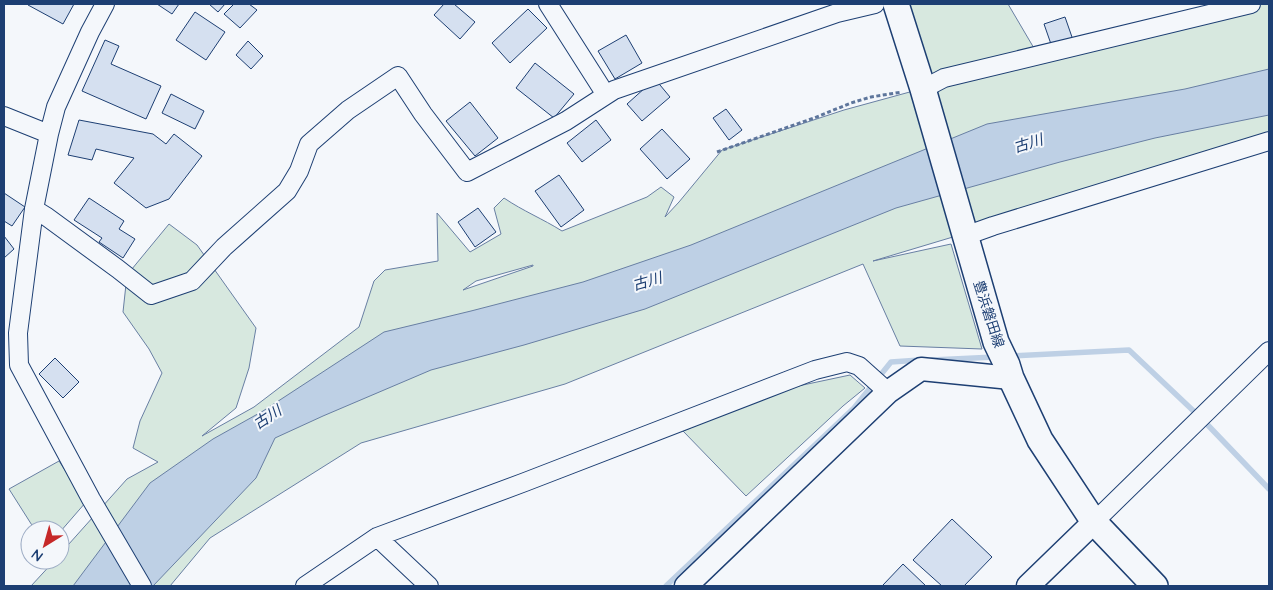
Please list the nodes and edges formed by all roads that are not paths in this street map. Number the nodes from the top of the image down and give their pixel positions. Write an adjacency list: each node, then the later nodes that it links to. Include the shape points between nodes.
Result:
1 (105, 4): 9 (street, via 56,107)
2 (548, 4): 7 (street)
3 (874, 4): 7 (street, via 828,16)
4 (896, 4): 6 (main road, 豊浜磐田線)
5 (1251, 4): 6 (street, via 944,78)
6 (922, 89): 12 (main road, 豊浜磐田線)
7 (606, 95): 11 (street, via 566,121 467,172 398,76 348,110 309,144 287,191 224,246 192,280 152,295)
8 (4, 116): 9 (street)
9 (49, 134): 11 (street)
10 (1269, 141): 12 (street)
11 (34, 209): 18 (street, via 18,332 19,365)
12 (965, 236): 14 (main road, 豊浜磐田線, via 996,342)
13 (1269, 351): 16 (street)
14 (1009, 372): 15 (street, via 921,369); 16 (main road, 豊浜磐田線, via 1040,440)
15 (888, 392): 17 (street, via 859,366 847,362 815,370); 21 (street)
16 (1094, 522): 22 (street); 23 (main road, 豊浜磐田線)
17 (377, 536): 19 (street); 20 (street)
18 (142, 586)
19 (305, 586)
20 (429, 586)
21 (686, 586)
22 (1028, 586)
23 (1155, 586)

